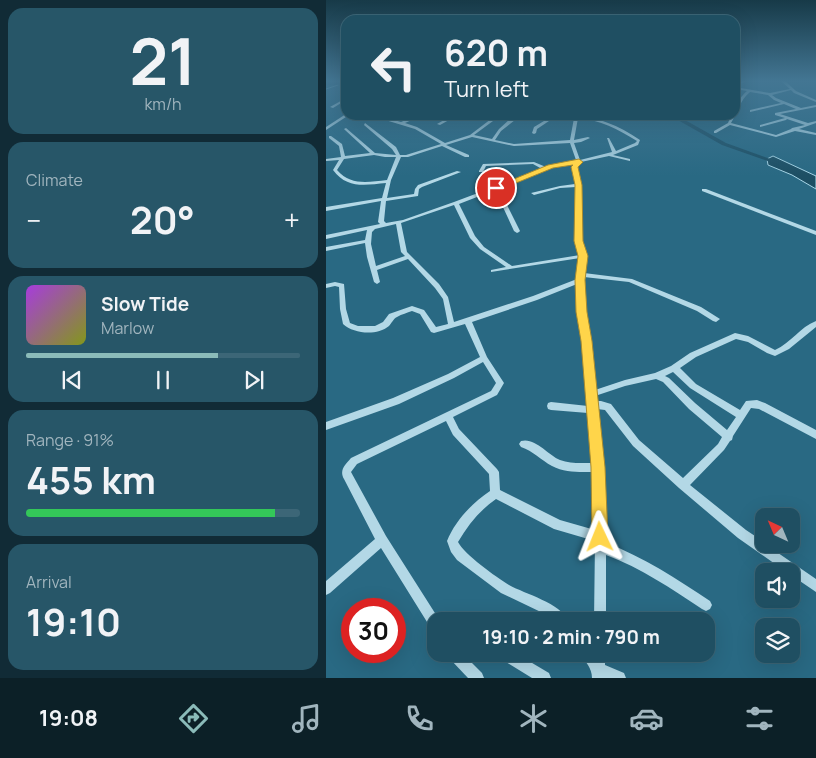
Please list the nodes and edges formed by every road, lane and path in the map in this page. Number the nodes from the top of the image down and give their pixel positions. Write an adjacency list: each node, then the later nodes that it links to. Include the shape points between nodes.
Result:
1 (783, 113): 2 (street, via 776,114)
2 (786, 118): 19 (street); 20 (street)
3 (341, 119): 21 (street)
4 (385, 120): 16 (street)
5 (409, 120): 16 (street)
6 (447, 120): 17 (street)
7 (492, 120): 27 (street)
8 (512, 120): 31 (street)
9 (540, 120): 10 (street)
10 (549, 120): 25 (street, via 535,128)
11 (575, 120): 32 (street)
12 (596, 120): 35 (street, via 624,130 640,142)
13 (732, 120): 18 (street)
14 (815, 122): 19 (street)
15 (365, 124): 36 (street)
16 (400, 124): 33 (street, via 416,128)
17 (439, 124)
18 (729, 124): 23 (street, via 774,136); 24 (street)
19 (807, 124): 23 (street)
20 (761, 126)
21 (326, 129)
22 (346, 129): 34 (street)
23 (793, 130): 26 (street)
24 (715, 132)
25 (534, 133)
26 (815, 134)
27 (471, 136): 31 (street); 33 (street)
28 (330, 137): 38 (street, via 341,145)
29 (588, 138): 32 (street)
30 (608, 139): 35 (street)
31 (494, 140): 32 (street, via 526,146)
32 (572, 142): 41 (street)
33 (443, 144): 36 (street); 37 (street)
34 (374, 154): 36 (street); 38 (street)
35 (611, 154): 40 (street); 41 (street)
36 (399, 156): 45 (street)
37 (467, 156)
38 (343, 157): 39 (street); 45 (street, via 335,170 352,184)
39 (326, 160)
40 (628, 160)
41 (579, 162): 42 (street); 46 (street, via 575,167)
42 (546, 169): 43 (street, via 534,163 493,164 485,165); 47 (street)
43 (481, 171)
44 (460, 172): 50 (street, via 420,186 416,195)
45 (388, 181): 50 (street)
46 (578, 185): 49 (street); 61 (street, via 578,241)
47 (496, 188): 51 (street); 56 (street)
48 (704, 190): 57 (street)
49 (534, 193)
50 (383, 200): 52 (street); 54 (street, via 381,222)
51 (464, 201): 53 (street); 63 (street, via 456,204 472,237)
52 (326, 209)
53 (398, 222): 54 (street); 62 (street, via 404,252)
54 (385, 225): 55 (street)
55 (373, 228): 58 (street); 59 (street, via 369,231)
56 (517, 231)
57 (816, 234)
58 (326, 237)
59 (368, 241): 60 (street); 64 (street)
60 (326, 249)
61 (583, 256): 63 (street); 66 (street)
62 (409, 257): 64 (street); 72 (street, via 446,299 451,323)
63 (510, 267): 65 (street)
64 (375, 268): 67 (street)
65 (493, 270)
66 (581, 277): 69 (street, via 619,278 642,284); 70 (street); 76 (street)
67 (377, 282)
68 (326, 286): 72 (street, via 342,286 347,324 357,329 376,329 392,316 412,308 422,312 434,330)
69 (716, 319)
70 (468, 322): 72 (street); 73 (street)
71 (816, 323): 74 (street, via 789,346 775,353 751,340 735,336 693,355)
72 (456, 325)
73 (484, 358): 78 (street, via 500,383 498,388); 80 (street, via 396,401)
74 (674, 368): 75 (street); 79 (street, via 693,386)
75 (657, 376): 76 (street, via 625,383); 82 (street, via 666,380)
76 (592, 403): 77 (street); 84 (street); 85 (street, via 611,410 636,443)
77 (550, 406)
78 (448, 416): 86 (street, via 456,432 494,472); 87 (street, via 349,465 347,476)
79 (742, 416): 81 (street, via 749,404 757,404); 82 (street)
80 (326, 426)
81 (816, 435)
82 (729, 437): 85 (street)
83 (524, 444): 84 (street, via 567,466)
84 (598, 467): 88 (street)
85 (683, 485): 89 (street, via 742,534)
86 (495, 493): 88 (street); 93 (street, via 468,516 452,541 454,548 505,588)
87 (382, 540): 90 (street); 92 (street)
88 (600, 542): 91 (street); 94 (street)
89 (816, 586)
90 (326, 589)
91 (706, 605)
92 (427, 612)
93 (551, 612)
94 (600, 612)
95 (462, 662): 99 (street)
96 (519, 662): 100 (street)
97 (593, 662): 98 (street)
98 (599, 673): 101 (street)
99 (477, 678)
100 (544, 678)
101 (619, 678)

